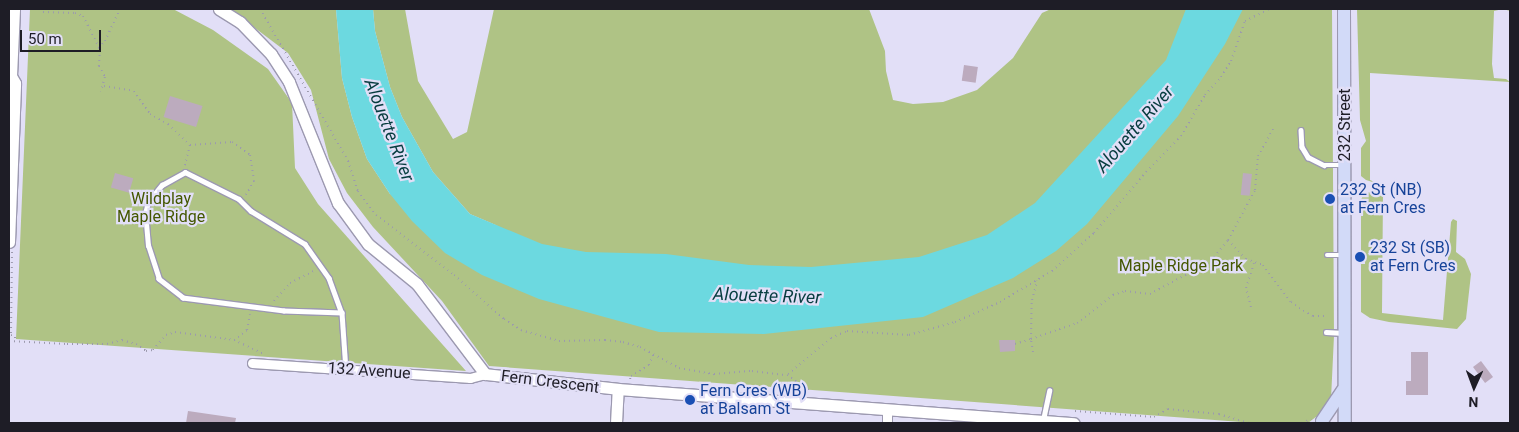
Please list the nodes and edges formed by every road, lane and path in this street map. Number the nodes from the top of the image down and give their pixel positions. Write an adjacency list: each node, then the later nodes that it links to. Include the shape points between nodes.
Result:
1 (14, 9): 18 (street, via 11,76 15,83)
2 (39, 9): 8 (path, via 83,16)
3 (120, 9): 8 (path)
4 (219, 9): 40 (street, Fern Crescent, via 240,22 271,54 289,82 338,203 368,244 417,284)
5 (260, 9): 36 (path, via 348,161 358,191 376,215 521,330 559,341 624,342)
6 (1270, 9): 23 (path, via 1245,22 1231,61 1205,95 1181,136 1094,233)
7 (1344, 14): 14 (main road, 232 Street)
8 (99, 48): 9 (path)
9 (104, 86): 10 (path); 13 (path, via 134,91 150,114 168,124)
10 (100, 91)
11 (1273, 129): 17 (path, via 1258,156 1255,190)
12 (1301, 130): 14 (lane, via 1302,147 1308,157 1324,165)
13 (190, 145): 15 (path, via 184,161); 16 (path, via 232,142 250,155 254,181)
14 (1345, 165): 20 (main road, 232 Street)
15 (185, 172): 16 (lane); 24 (lane, via 162,185 148,202 145,214 148,246 159,279 183,298)
16 (242, 202): 22 (lane, via 305,244)
17 (1228, 240): 21 (path); 31 (path, via 1211,261 1155,292 1143,295 1120,292 1077,323)
18 (9, 242)
19 (1327, 255): 20 (lane)
20 (1345, 255): 30 (main road, 232 Street)
21 (1254, 263): 25 (path, via 1246,288); 28 (path, via 1264,265 1299,308 1313,316)
22 (322, 268): 26 (path, via 290,284); 27 (lane)
23 (1037, 280): 31 (path, via 1032,300); 41 (path, via 1000,302 955,322 909,335 847,331 832,338)
24 (251, 306): 26 (lane); 32 (path, via 247,330)
25 (1252, 306)
26 (268, 309): 27 (lane)
27 (342, 313): 39 (lane)
28 (1326, 316)
29 (1326, 332): 30 (lane)
30 (1346, 333): 44 (main road, 232 Street)
31 (1031, 339): 34 (path); 35 (path)
32 (234, 340): 33 (path, via 175,332 166,336 153,350 146,351 129,341 67,344); 38 (path, via 263,353)
33 (9, 341)
34 (1015, 344)
35 (1033, 352)
36 (653, 355): 41 (path, via 678,368 714,374 752,371); 42 (path, via 650,365 631,376)
37 (252, 363): 38 (street, 132 Avenue)
38 (274, 364): 39 (street, 132 Avenue)
39 (346, 370): 40 (street, 132 Avenue, via 470,378)
40 (485, 374): 43 (street, Fern Crescent)
41 (787, 375): 45 (path)
42 (629, 381)
43 (618, 389): 47 (street, Fern Crescent); 51 (street)
44 (1343, 390): 50 (main road); 55 (main road, 232 Street)
45 (811, 392)
46 (1049, 392): 49 (lane)
47 (887, 410): 49 (street, Fern Crescent); 52 (street)
48 (1074, 417): 49 (street, Fern Crescent); 53 (path, via 1154,417 1168,409 1219,414)
49 (1043, 422)
50 (1321, 422): 55 (main road)
51 (616, 423)
52 (887, 423)
53 (1244, 423): 54 (path)
54 (1249, 423)
55 (1343, 423)

